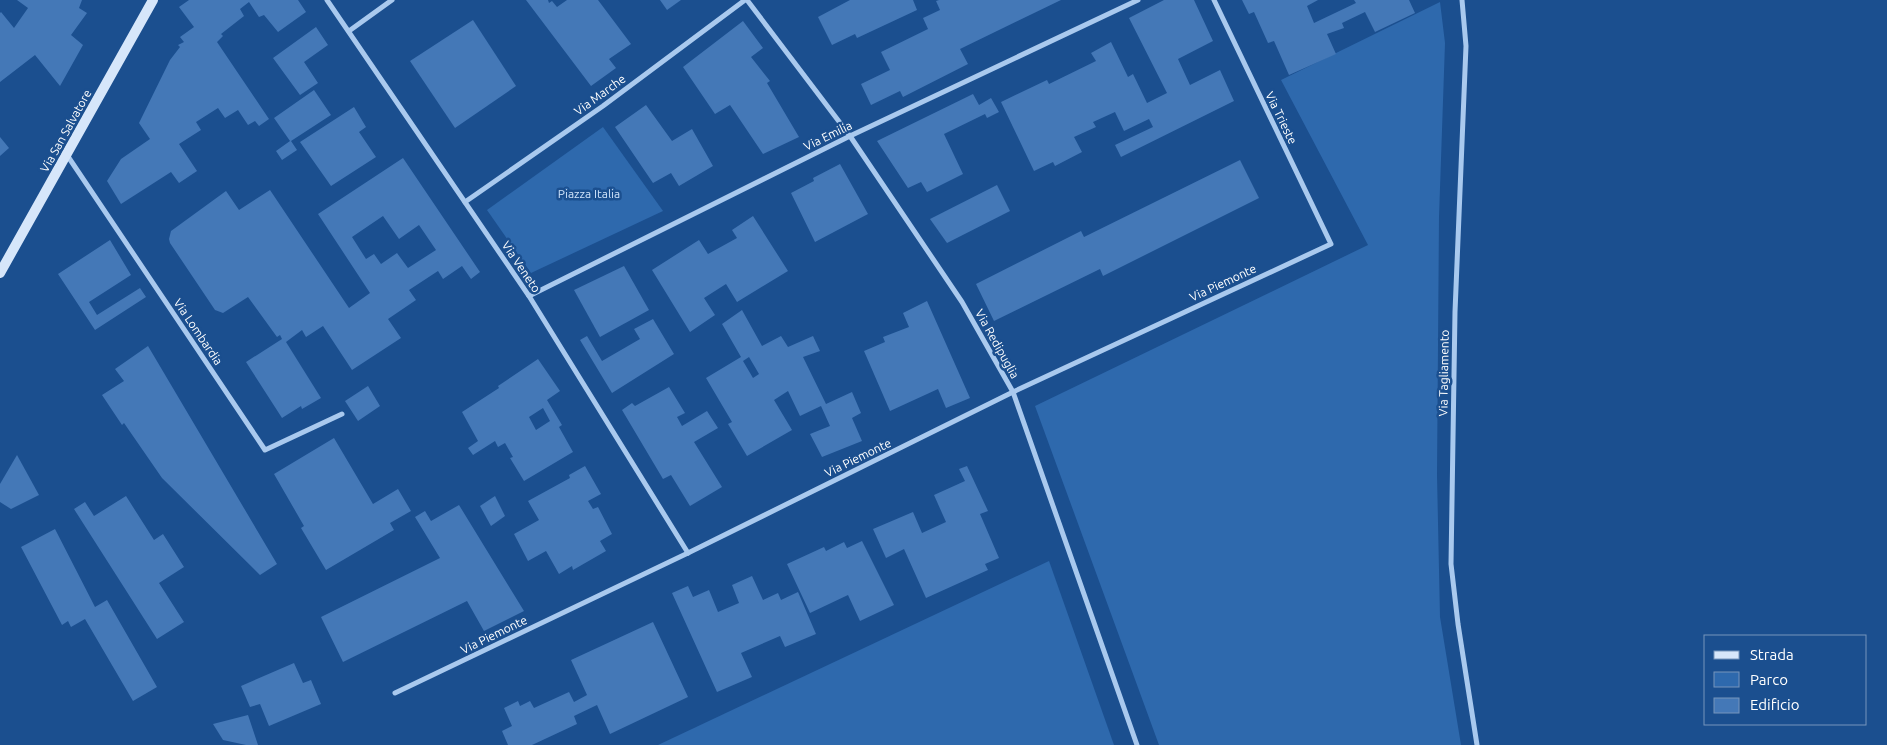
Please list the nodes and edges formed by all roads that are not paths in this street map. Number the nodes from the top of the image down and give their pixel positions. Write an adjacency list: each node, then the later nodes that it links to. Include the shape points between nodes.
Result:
1 (153, 0): 10 (street, Via San Salvatore)
2 (327, 0): 8 (street, Via Veneto)
3 (392, 0): 8 (street)
4 (746, 0): 9 (street, Via Redipuglia); 11 (street, Via Marche, via 603,106)
5 (1138, 0): 9 (street, Via Emilia)
6 (1214, 0): 12 (street, Via Trieste)
7 (1462, 0): 20 (street, Via Tagliamento, via 1466,46 1455,312 1451,564)
8 (348, 31): 11 (street, Via Veneto)
9 (850, 136): 14 (street, Via Emilia); 15 (street, Via Redipuglia, via 962,302)
10 (68, 155): 13 (street, Via San Salvatore); 16 (street, Via Lombardia, via 265,450)
11 (465, 202): 14 (street, Via Veneto)
12 (1331, 244): 15 (street, Via Piemonte)
13 (0, 273)
14 (529, 296): 17 (street, Via Veneto)
15 (1013, 392): 17 (street, Via Piemonte); 19 (street, Via Redipuglia)
16 (342, 414)
17 (688, 553): 18 (street, Via Piemonte)
18 (395, 693)
19 (1137, 745)
20 (1477, 745)

